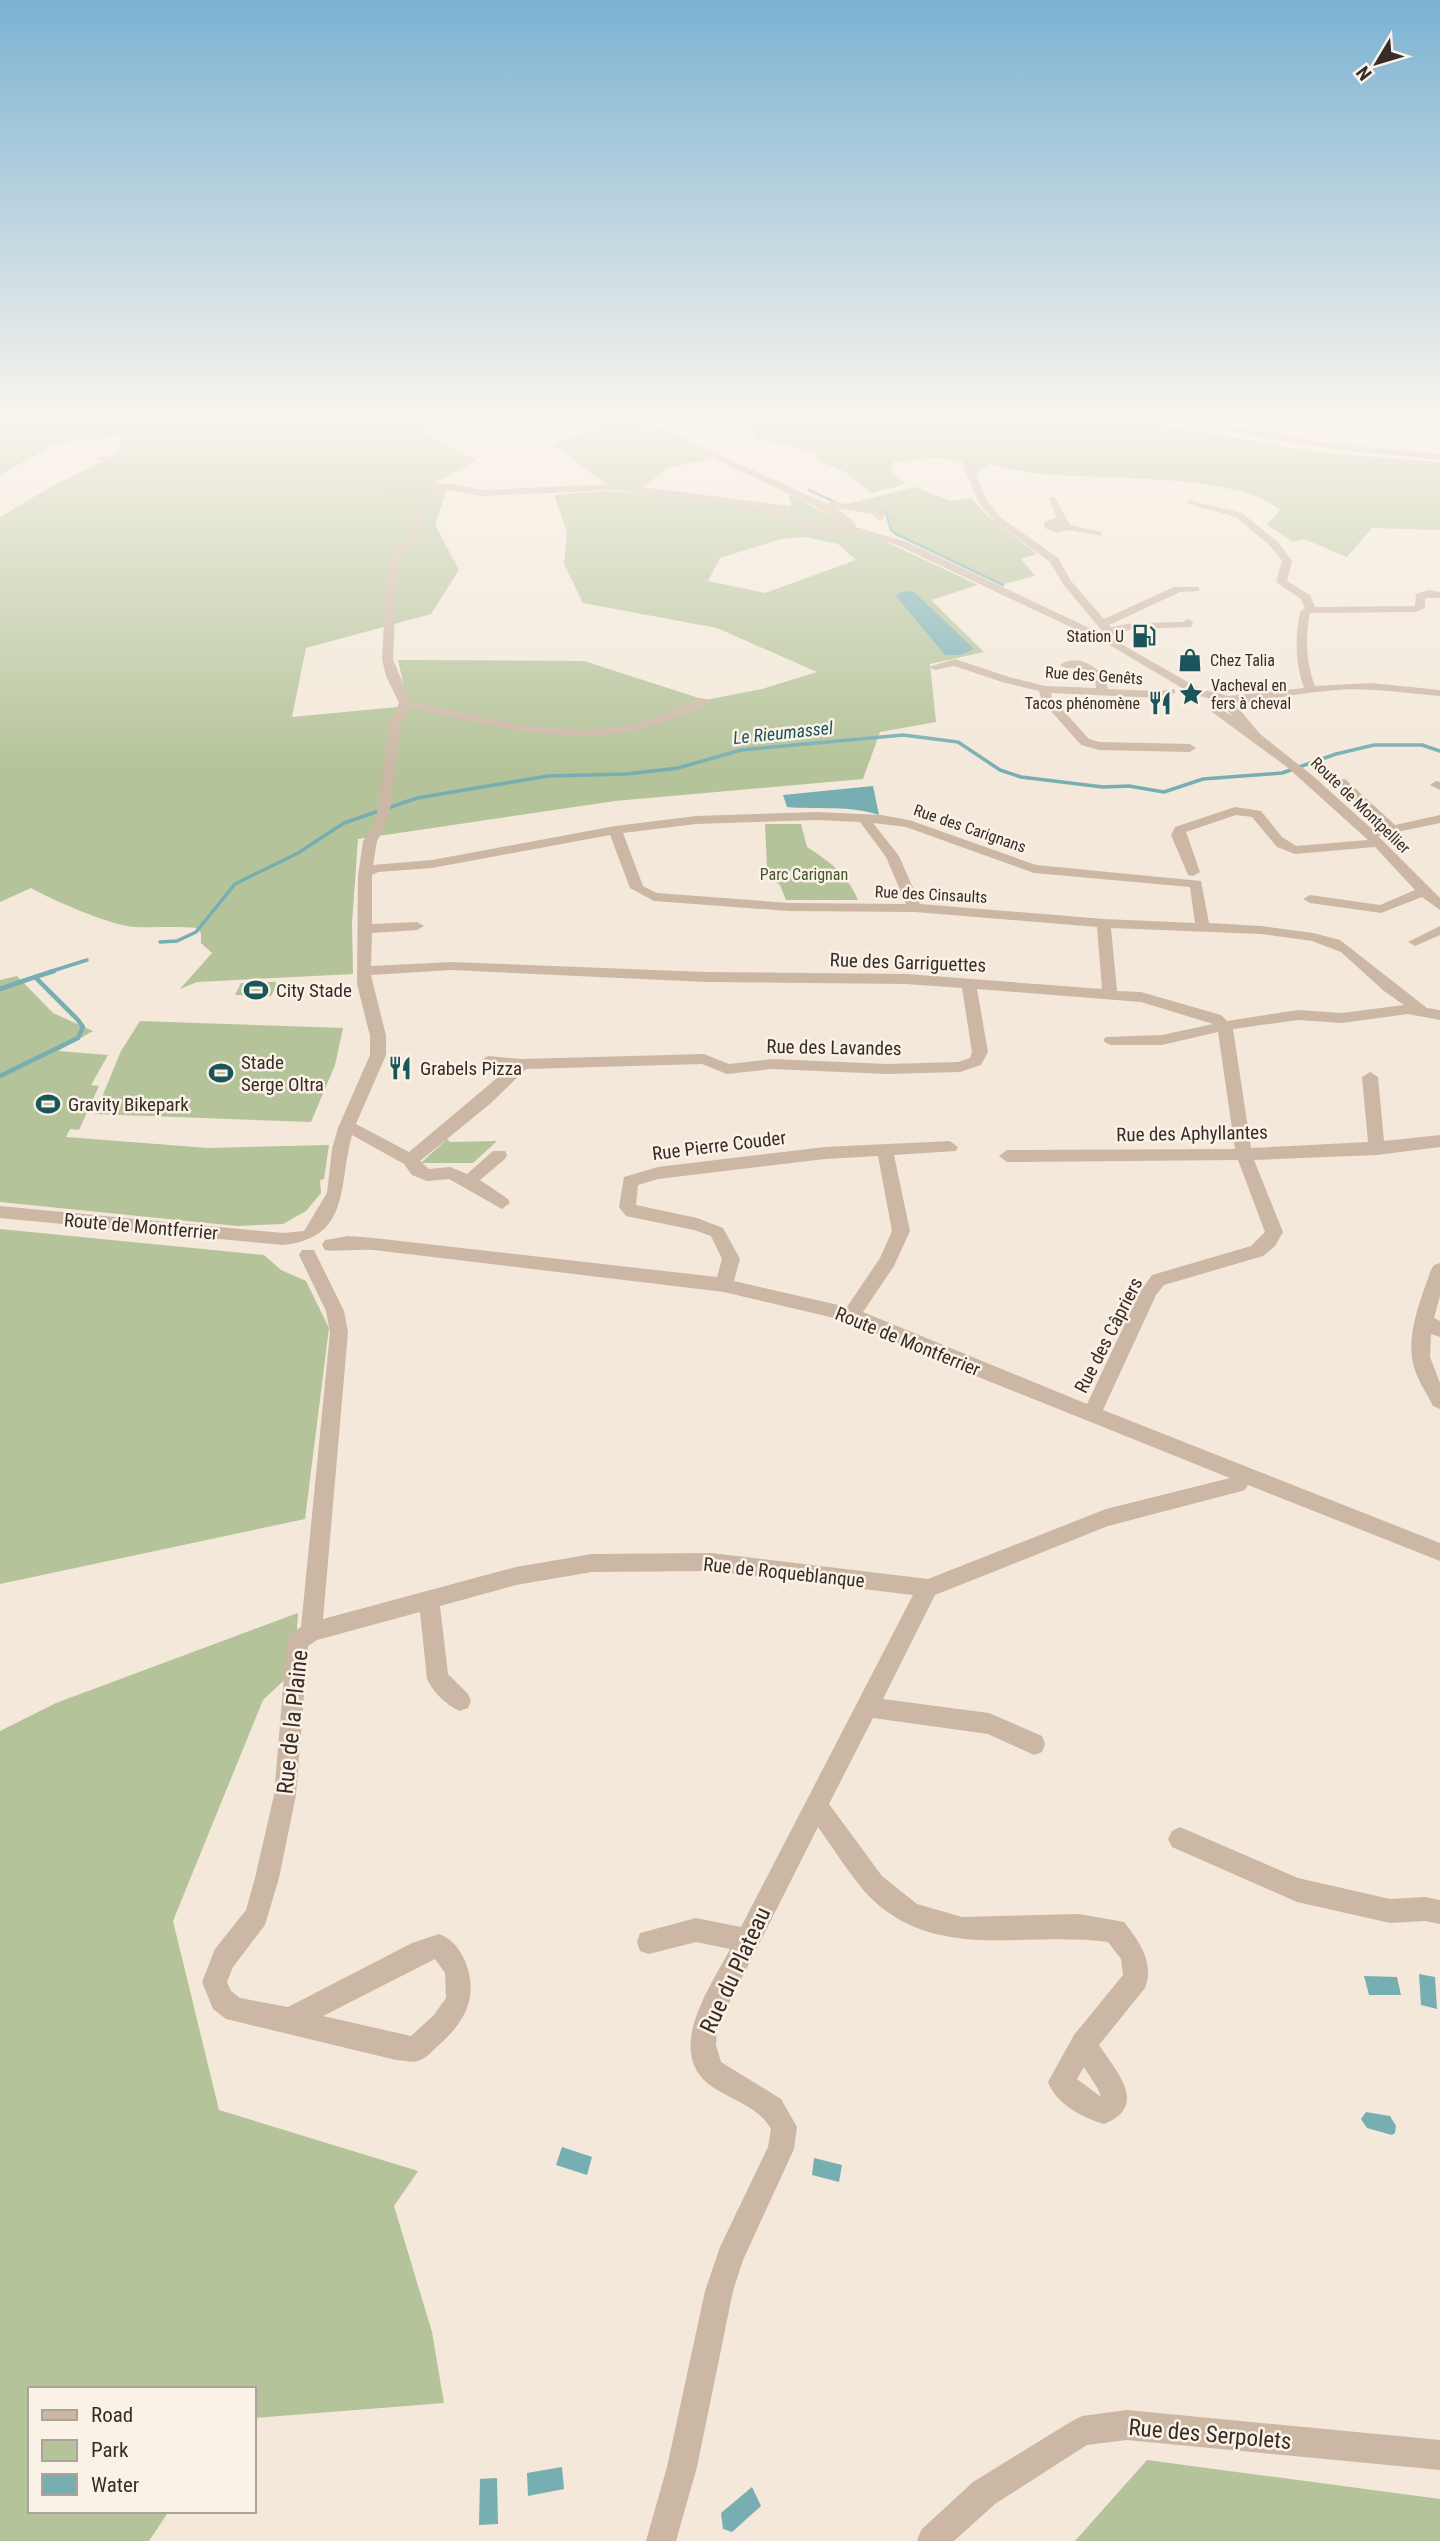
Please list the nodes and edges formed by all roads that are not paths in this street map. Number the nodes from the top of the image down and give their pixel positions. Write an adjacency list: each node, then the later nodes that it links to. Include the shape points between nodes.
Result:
1 (414, 536): 21 (street, via 394,561 388,605 389,668)
2 (889, 536): 9 (street)
3 (1021, 536): 9 (street, via 1054,560)
4 (1264, 536): 7 (street, via 1287,561 1281,582 1306,597)
5 (1195, 589): 9 (street, via 1178,589)
6 (1440, 595): 7 (street, via 1420,596 1420,608 1416,609)
7 (1311, 609): 15 (street, via 1304,612 1301,659)
8 (1188, 622): 9 (street, via 1164,628 1142,624)
9 (1103, 633): 12 (street); 13 (street)
10 (1066, 666): 17 (street, via 1083,664 1101,678)
11 (934, 667): 14 (street, Rue des Genêts, via 955,662)
12 (1171, 677): 13 (street); 19 (street)
13 (1157, 679): 16 (street)
14 (1045, 690): 17 (street, Rue des Genêts); 23 (street, via 1046,699 1084,742)
15 (1311, 690): 18 (street, via 1371,687); 22 (street)
16 (1171, 691): 17 (street, Rue des Genêts, via 1158,695); 19 (street)
17 (1102, 692)
18 (1440, 693)
19 (1201, 697): 22 (street, Route de Montpellier, via 1202,707)
20 (705, 700): 21 (street, via 643,725 564,733 528,730)
21 (405, 703): 30 (street, via 394,725 384,809 370,841)
22 (1224, 705): 29 (street, Route de Montpellier)
23 (1190, 748)
24 (1341, 782): 27 (street)
25 (864, 819): 28 (street, Rue des Carignans, via 732,817); 35 (street, via 892,856); 38 (street, Rue des Carignans, via 909,824 1034,869 1196,884)
26 (1440, 819): 27 (street)
27 (1392, 829): 29 (street)
28 (615, 830): 30 (street, Rue des Carignans); 35 (street, Rue des Cinsaults, via 637,888 654,897 789,907)
29 (1373, 838): 31 (street, via 1284,848 1256,814 1235,811 1180,830); 32 (street, Route de Montpellier)
30 (368, 872): 39 (street)
31 (1193, 872)
32 (1424, 891): 33 (street, via 1381,909); 34 (street, Route de Montpellier)
33 (1310, 899)
34 (1440, 906)
35 (915, 908): 36 (street, Rue des Cinsaults)
36 (1104, 923): 38 (street, Rue des Cinsaults); 44 (street)
37 (417, 926): 39 (street)
38 (1203, 927): 45 (street, via 1261,930 1335,943)
39 (365, 929): 42 (street)
40 (1440, 930): 41 (street)
41 (1415, 942)
42 (365, 971): 43 (street, Rue des Garriguettes, via 452,966); 52 (street, via 378,1055)
43 (969, 983): 44 (street, Rue des Garriguettes); 50 (street, Rue des Lavandes, via 980,1052 976,1061 960,1067 887,1069 772,1063 727,1069 704,1059)
44 (1110, 993): 47 (street, Rue des Garriguettes, via 1216,1018)
45 (1420, 1009): 46 (street); 47 (street, via 1342,1018 1298,1015)
46 (1440, 1015)
47 (1225, 1027): 48 (street, via 1162,1040); 57 (street, Rue des Câpriers)
48 (1111, 1040)
49 (488, 1061): 50 (street, Rue des Lavandes)
50 (522, 1064): 60 (street)
51 (1370, 1077): 55 (street)
52 (346, 1128): 60 (street); 64 (street, via 335,1193)
53 (1440, 1141): 55 (street, Rue des Aphyllantes)
54 (950, 1147): 56 (street, Rue Pierre Couder)
55 (1377, 1149): 57 (street, Rue des Aphyllantes)
56 (886, 1150): 66 (street, Rue Pierre Couder, via 762,1160 658,1173 630,1181 628,1207 632,1212 717,1232 731,1259); 67 (street, via 901,1231 888,1261)
57 (1244, 1154): 59 (street, Rue des Aphyllantes); 70 (street, Rue des Câpriers, via 1274,1232 1269,1241 1257,1251 1158,1280)
58 (499, 1155): 61 (street)
59 (1007, 1156)
60 (410, 1160): 61 (street, via 427,1175 450,1173)
61 (469, 1181): 62 (street)
62 (502, 1203)
63 (0, 1213): 64 (street, Route de Montferrier)
64 (316, 1242): 66 (street, Route de Montferrier); 75 (street, Rue de la Plaine, via 320,1283 335,1311 339,1332)
65 (1438, 1280): 68 (street)
66 (724, 1285): 67 (street, Route de Montferrier)
67 (851, 1315): 70 (street, Route de Montferrier)
68 (1432, 1325): 69 (street, via 1422,1365)
69 (1440, 1401)
70 (1092, 1413): 71 (street, Route de Montferrier)
71 (1243, 1475): 72 (street, Route de Montferrier); 73 (street, Rue de Roqueblanque, via 1238,1484 1106,1518)
72 (1440, 1552)
73 (928, 1588): 74 (street, Rue de Roqueblanque, via 712,1562 592,1563); 77 (street, Rue du Plateau)
74 (429, 1598): 75 (street, Rue de Roqueblanque); 76 (street, via 438,1679)
75 (311, 1632): 84 (street, Rue de la Plaine, via 298,1641 285,1795 267,1878 256,1916 224,1958 214,1982 222,2000 235,2010)
76 (460, 1701)
77 (866, 1707): 78 (street, via 989,1724); 79 (street, Rue du Plateau)
78 (1034, 1744)
79 (816, 1805): 82 (street, Rue du Plateau); 85 (street, via 874,1884 910,1914 962,1929 1079,1926 1115,1931 1133,1954 1136,1979)
80 (1180, 1839): 81 (street, via 1297,1890 1390,1911)
81 (1440, 1912)
82 (747, 1940): 83 (street, via 696,1930); 87 (street, Rue du Plateau, via 704,2025 701,2047 706,2062 721,2079 773,2108 784,2127 781,2149 730,2257 719,2291)
83 (649, 1942)
84 (289, 2020): 84 (street, via 439,1946 451,1957 461,1987 461,1999 450,2017 415,2049)
85 (1083, 2044)
86 (1440, 2455): 88 (street, Rue des Serpolets, via 1127,2425 1082,2431 984,2493)
87 (660, 2541)
88 (932, 2541)

